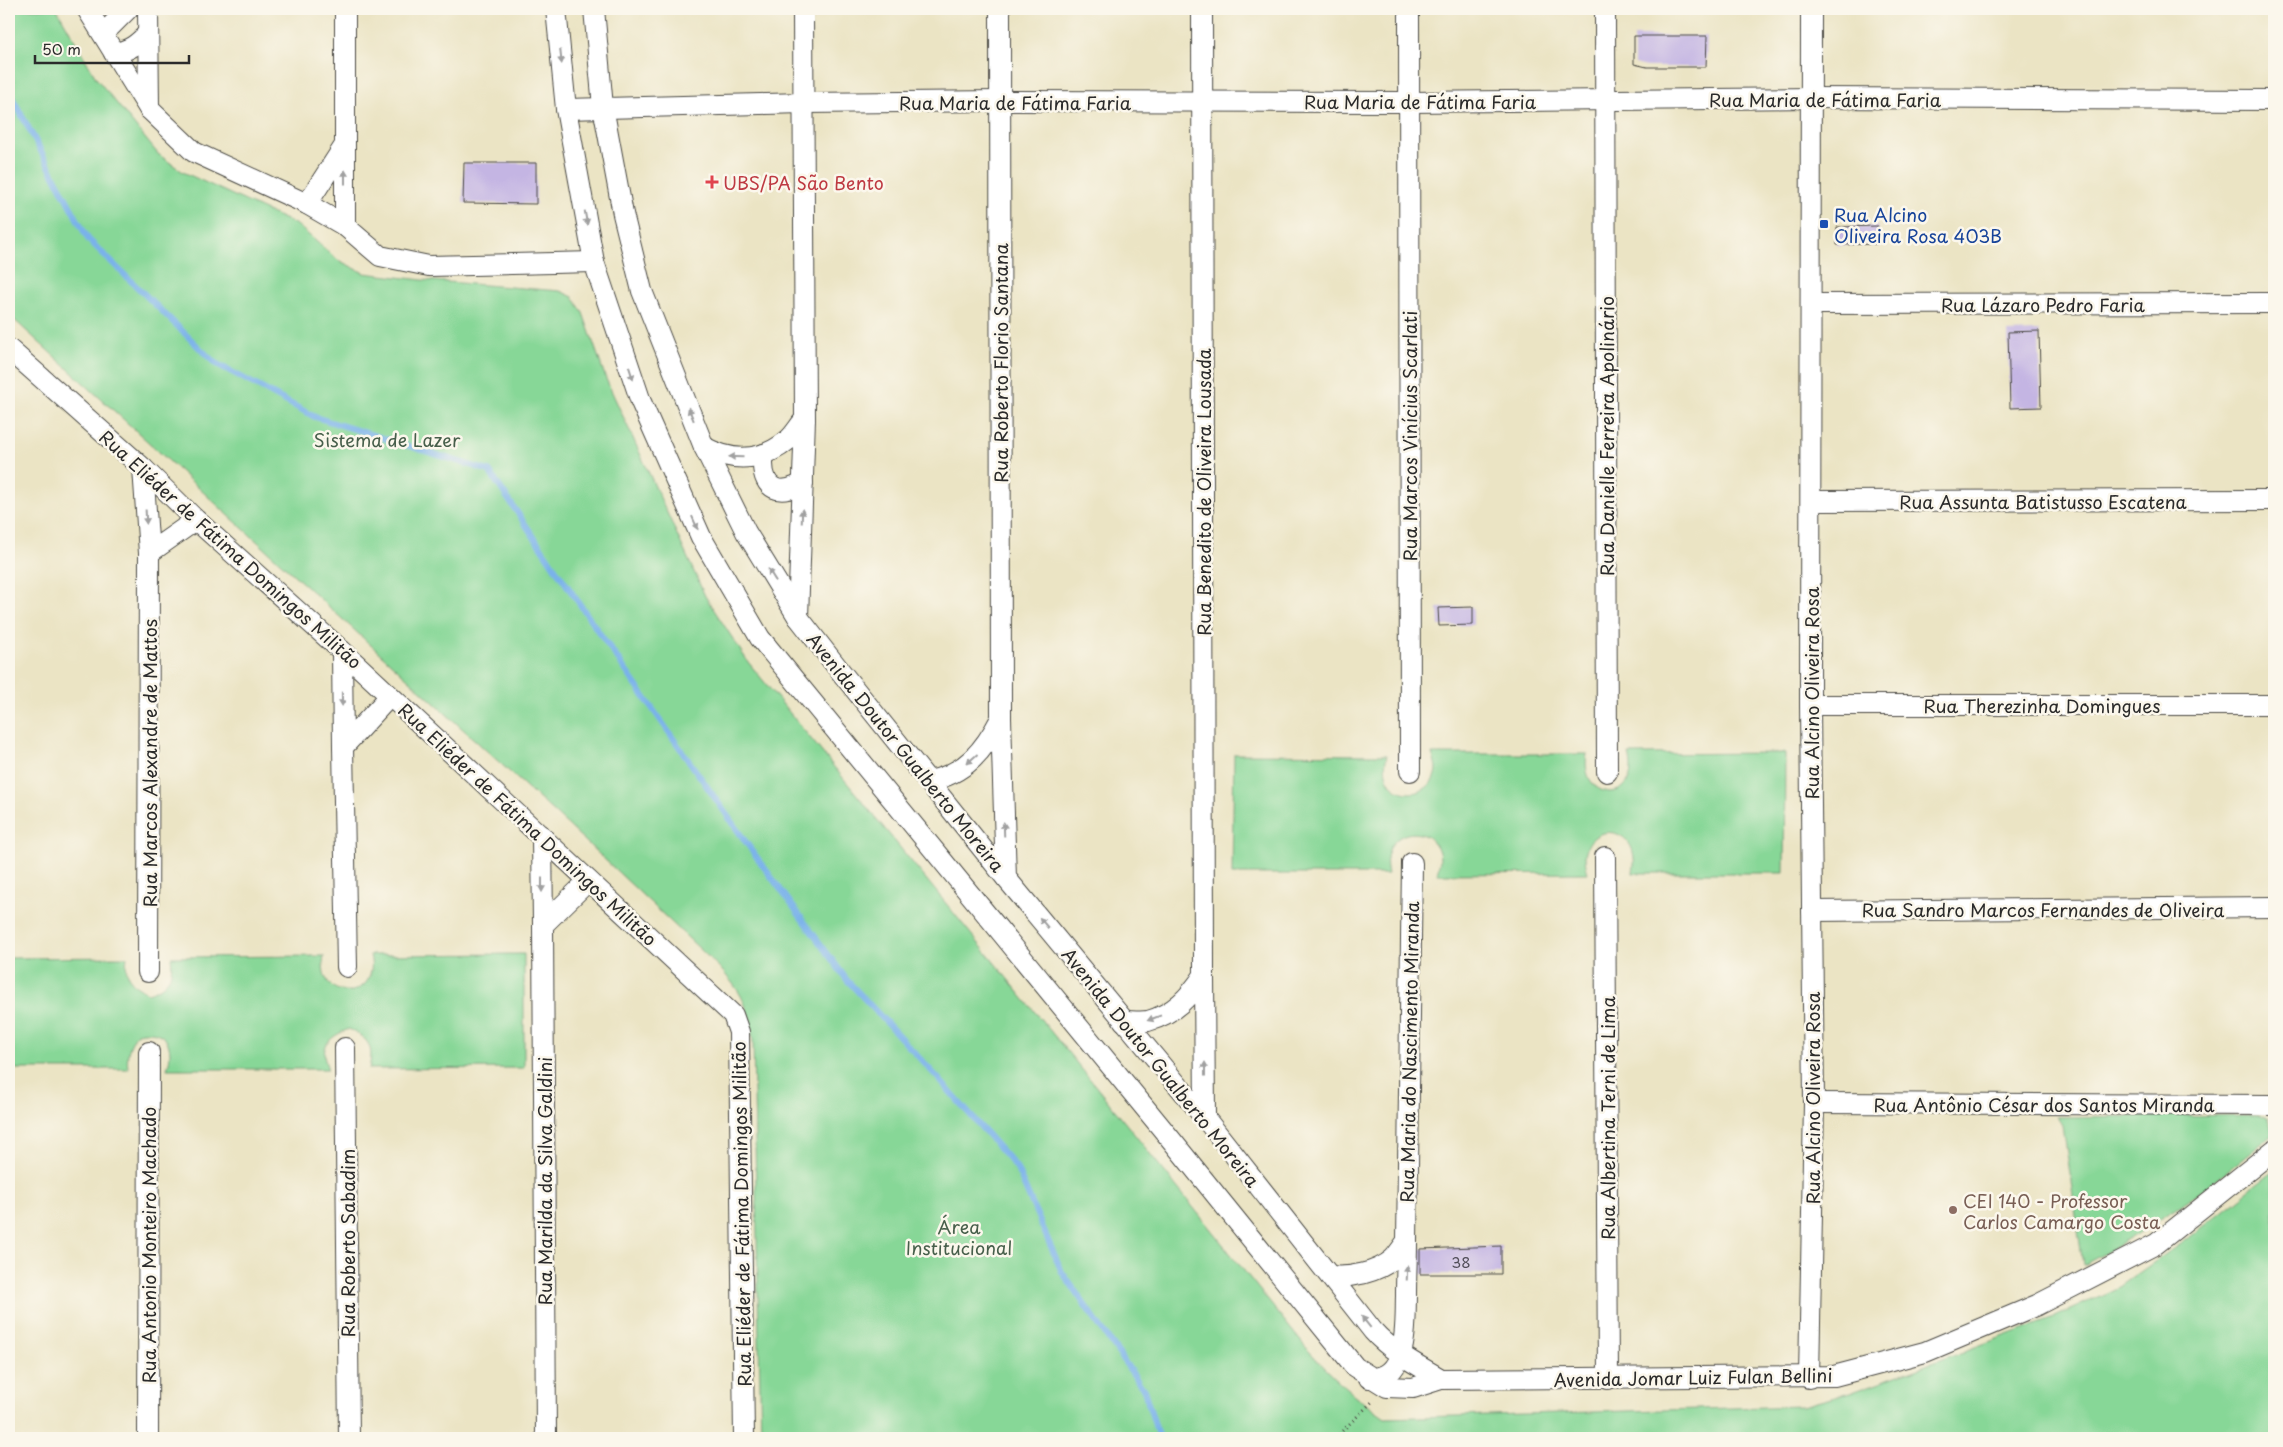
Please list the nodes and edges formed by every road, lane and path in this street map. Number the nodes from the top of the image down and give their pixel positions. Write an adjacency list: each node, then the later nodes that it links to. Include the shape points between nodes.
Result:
1 (87, 9): 13 (street)
2 (128, 9): 13 (street)
3 (148, 9): 14 (street)
4 (345, 9): 26 (street)
5 (556, 9): 25 (street, one-way to 25)
6 (594, 9): 23 (street, Avenida Doutor Gualberto Moreira)
7 (803, 9): 22 (street)
8 (1000, 9): 19 (street, Rua Roberto Florio Santana)
9 (1202, 9): 20 (street, Rua Benedito de Oliveira Lousada)
10 (1408, 9): 21 (street, Rua Marcos Vinícius Scarlati)
11 (1605, 9): 17 (street, Rua Danielle Ferreira Apolinário)
12 (1812, 9): 16 (street, Rua Alcino Oliveira Rosa)
13 (102, 32): 15 (street)
14 (148, 33): 15 (street, via 126,52); 24 (street)
15 (114, 53): 24 (street)
16 (1811, 98): 17 (street, Rua Maria de Fátima Faria); 18 (street, Rua Maria de Fátima Faria); 31 (street, Rua Alcino Oliveira Rosa)
17 (1605, 100): 21 (street, Rua Maria de Fátima Faria); 50 (street, Rua Danielle Ferreira Apolinário)
18 (2274, 100)
19 (1000, 101): 20 (street, Rua Maria de Fátima Faria); 22 (street, Rua Maria de Fátima Faria); 47 (street, Rua Roberto Florio Santana)
20 (1202, 102): 21 (street, Rua Maria de Fátima Faria); 62 (street, Rua Benedito de Oliveira Lousada)
21 (1409, 102): 49 (street, Rua Marcos Vinícius Scarlati)
22 (804, 103): 23 (street, Rua Maria de Fátima Faria); 33 (street)
23 (603, 106): 25 (street, Rua Maria de Fátima Faria); 34 (street, Avenida Doutor Gualberto Moreira, one-way to 23, via 642,291 623,214)
24 (149, 109): 27 (street, via 194,152)
25 (566, 109): 29 (street, one-way to 29)
26 (345, 145): 27 (street); 28 (street, one-way to 26)
27 (308, 204): 28 (street)
28 (345, 226): 29 (street, via 380,256 429,266)
29 (594, 262): 77 (street, one-way to 77, via 641,402 701,536 760,638 1355,1367)
30 (2274, 303): 31 (street, Rua Lázaro Pedro Faria)
31 (1812, 304): 39 (street, Rua Alcino Oliveira Rosa)
32 (9, 349): 36 (street, Rua Eliéder de Fátima Domingos Militão)
33 (805, 419): 35 (street, via 788,440); 37 (street)
34 (704, 447): 35 (street, one-way to 34, via 737,459); 42 (street, Avenida Doutor Gualberto Moreira, one-way to 34, via 746,532)
35 (764, 454): 37 (street, via 763,477 768,483 777,489 788,489)
36 (144, 468): 40 (street, Rua Eliéder de Fátima Domingos Militão); 41 (street, Rua Marcos Alexandre de Mattos, one-way to 41)
37 (803, 482): 42 (street, one-way to 37)
38 (2274, 500): 39 (street, Rua Assunta Batistusso Escatena)
39 (1812, 501): 46 (street, Rua Alcino Oliveira Rosa)
40 (196, 520): 41 (street); 43 (street, Rua Eliéder de Fátima Domingos Militão)
41 (149, 553): 61 (street, Rua Marcos Alexandre de Mattos)
42 (798, 617): 51 (street, Avenida Doutor Gualberto Moreira)
43 (342, 651): 44 (street, Rua Eliéder de Fátima Domingos Militão); 48 (street, one-way to 48)
44 (390, 696): 48 (street); 52 (street, Rua Eliéder de Fátima Domingos Militão)
45 (2274, 705): 46 (street, Rua Therezinha Domingues)
46 (1810, 706): 58 (street, Rua Alcino Oliveira Rosa)
47 (1001, 718): 51 (street, one-way to 51, via 972,760 943,778); 55 (street, Rua Roberto Florio Santana, one-way to 47)
48 (343, 747): 60 (street)
49 (1410, 771)
50 (1607, 772)
51 (928, 781): 55 (street, Avenida Doutor Gualberto Moreira)
52 (542, 836): 56 (street, Rua Eliéder de Fátima Domingos Militão); 59 (street, Rua Marilda da Silva Galdini, one-way to 59)
53 (1605, 857): 76 (street, Rua Albertina Terni de Lima)
54 (1412, 864): 70 (street, Rua Maria do Nascimento Miranda)
55 (1006, 878): 63 (street, Avenida Doutor Gualberto Moreira, one-way to 55)
56 (588, 881): 59 (street); 82 (street, Rua Eliéder de Fátima Domingos Militão, via 733,1015 739,1032)
57 (2274, 907): 58 (street, Rua Sandro Marcos Fernandes de Oliveira)
58 (1812, 911): 66 (street, Rua Alcino Oliveira Rosa)
59 (543, 925): 81 (street, Rua Marilda da Silva Galdini)
60 (347, 967)
61 (148, 972)
62 (1204, 975): 63 (street, one-way to 63, via 1189,997 1170,1011 1148,1021); 68 (street, Rua Benedito de Oliveira Lousada, one-way to 62)
63 (1124, 1021): 68 (street, Avenida Doutor Gualberto Moreira)
64 (345, 1048): 80 (street, Rua Roberto Sabadim)
65 (149, 1052): 79 (street, Rua Antonio Monteiro Machado)
66 (1814, 1103): 67 (street, Rua Antônio César dos Santos Miranda); 74 (street, Rua Alcino Oliveira Rosa)
67 (2274, 1106)
68 (1205, 1118): 71 (street, Avenida Doutor Gualberto Moreira)
69 (2274, 1150): 74 (street, Avenida Jomar Luiz Fulan Bellini, via 2156,1244 2037,1304 1926,1352 1834,1376)
70 (1408, 1241): 71 (street, via 1393,1259 1377,1269 1343,1278); 72 (street, Rua Maria do Nascimento Miranda, one-way to 70, via 1405,1335)
71 (1330, 1276): 72 (street, Avenida Doutor Gualberto Moreira, one-way to 71, via 1373,1331)
72 (1400, 1356): 73 (street, Avenida Doutor Gualberto Moreira); 77 (street, via 1388,1373 1377,1378)
73 (1421, 1368): 75 (street, Avenida Doutor Gualberto Moreira); 78 (street, via 1413,1369 1408,1376 1407,1381)
74 (1808, 1378): 76 (street, Avenida Jomar Luiz Fulan Bellini)
75 (1441, 1379): 76 (street, Avenida Jomar Luiz Fulan Bellini); 78 (street)
76 (1608, 1379)
77 (1378, 1382): 78 (street); 83 (path)
78 (1413, 1388)
79 (148, 1438)
80 (348, 1438)
81 (546, 1438)
82 (744, 1438)
83 (1335, 1438)

